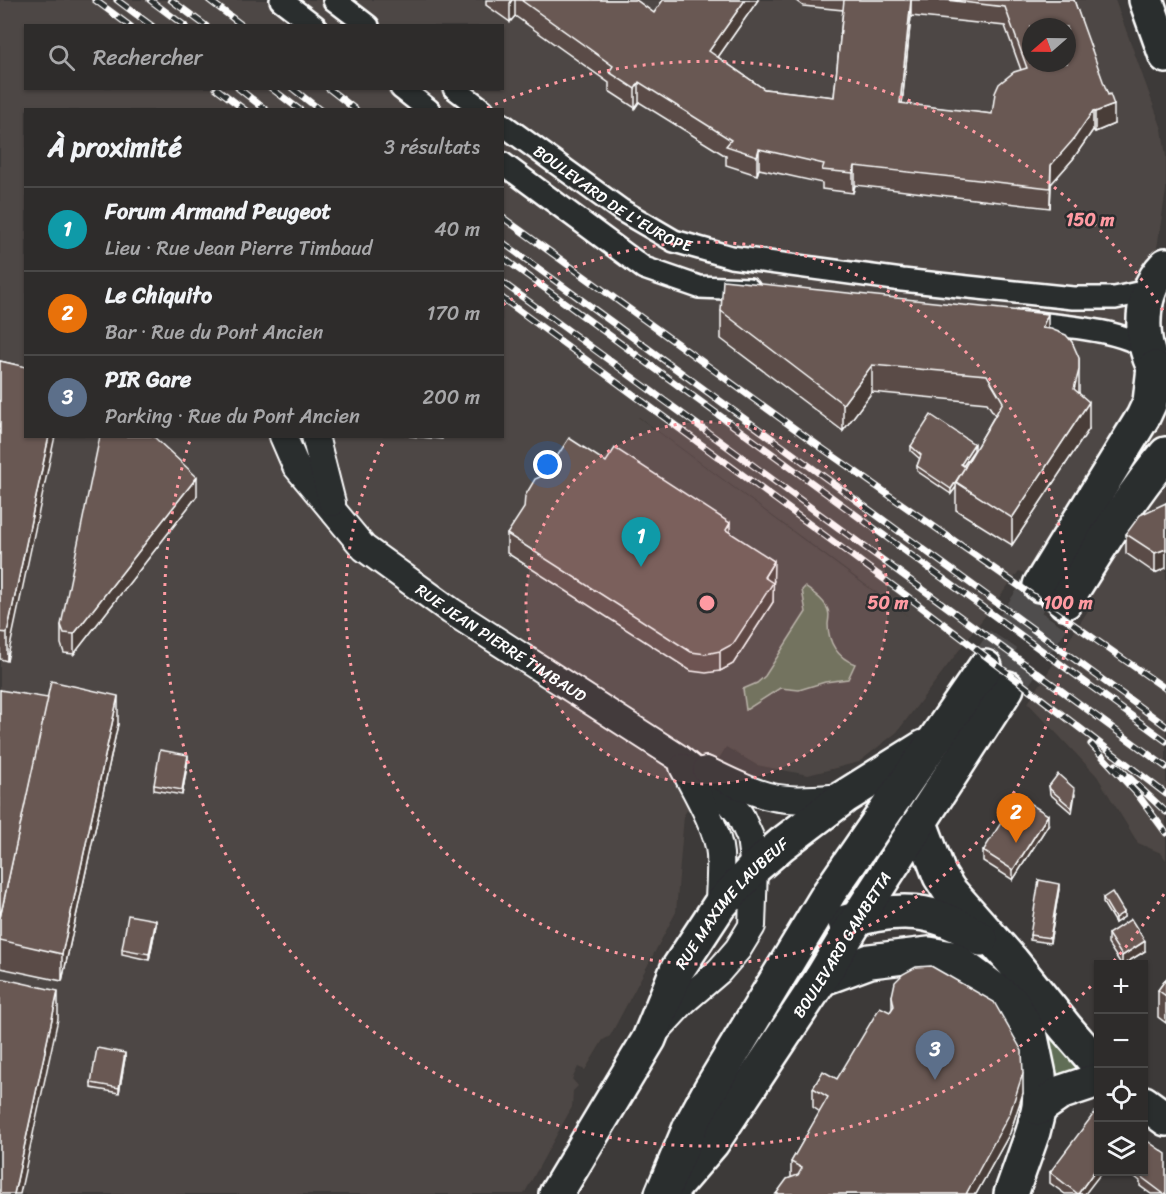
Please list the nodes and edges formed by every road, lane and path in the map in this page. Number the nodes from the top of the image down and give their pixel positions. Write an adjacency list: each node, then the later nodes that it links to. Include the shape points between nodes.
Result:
1 (280, 0): 4 (street)
2 (334, 0): 5 (street)
3 (1146, 0): 6 (main road)
4 (312, 24)
5 (365, 24)
6 (1166, 56)
7 (404, 90): 9 (street)
8 (457, 90): 10 (street)
9 (426, 108)
10 (480, 108)
11 (504, 125): 13 (street, BOULEVARD DE L'EUROPE, via 621,210 674,242)
12 (504, 165): 17 (street, BOULEVARD DE L'EUROPE, via 644,268)
13 (731, 257): 14 (street, BOULEVARD DE L'EUROPE); 17 (street)
14 (756, 261): 16 (street, BOULEVARD DE L'EUROPE); 18 (street, via 754,277)
15 (1158, 276): 16 (street, BOULEVARD DE L'EUROPE, via 1132,295 1115,298 1073,298); 22 (main road, via 1145,313 1144,329)
16 (902, 280): 20 (street, BOULEVARD DE L'EUROPE, via 874,291)
17 (699, 287): 18 (street, BOULEVARD DE L'EUROPE)
18 (742, 288): 19 (street, BOULEVARD DE L'EUROPE)
19 (764, 291)
20 (868, 299)
21 (1002, 318): 22 (street, via 1123,336 1139,343)
22 (1156, 368): 25 (main road, via 1150,402 1052,594)
23 (284, 438): 26 (street, RUE JEAN PIERRE TIMBAUD, via 296,466)
24 (316, 438): 26 (street, RUE JEAN PIERRE TIMBAUD)
25 (1166, 454)
26 (334, 512): 28 (street, RUE JEAN PIERRE TIMBAUD, via 364,548 396,573)
27 (936, 739): 29 (main road, RUE MAXIME LAUBEUF); 30 (main road, BOULEVARD GAMBETTA, via 996,678); 34 (main road, via 829,892)
28 (680, 758): 29 (street, RUE JEAN PIERRE TIMBAUD, via 759,794 808,799); 31 (street, RUE JEAN PIERRE TIMBAUD, via 724,795 740,815 750,837); 32 (street, via 718,844)
29 (844, 797): 31 (main road, RUE MAXIME LAUBEUF)
30 (920, 823): 33 (main road, BOULEVARD GAMBETTA); 35 (main road, via 949,890)
31 (754, 868): 32 (main road, RUE MAXIME LAUBEUF); 37 (street, RUE JEAN PIERRE TIMBAUD, via 752,926 738,949)
32 (719, 906): 37 (main road, RUE MAXIME LAUBEUF, via 677,970)
33 (857, 919): 34 (main road); 35 (main road, via 908,911 932,915 949,920); 36 (main road, BOULEVARD GAMBETTA)
34 (805, 934): 44 (main road, via 690,1125)
35 (1012, 961): 38 (main road)
36 (821, 979): 41 (main road, via 870,961 929,954 952,958 1013,1003 1031,1037 1039,1075); 45 (main road, BOULEVARD GAMBETTA, via 712,1143)
37 (649, 1039): 43 (main road, RUE MAXIME LAUBEUF)
38 (1094, 1061)
39 (1094, 1081): 41 (main road, via 1062,1092)
40 (1148, 1106): 42 (main road)
41 (1039, 1108): 46 (main road)
42 (1166, 1119)
43 (556, 1194)
44 (662, 1194)
45 (668, 1194)
46 (1011, 1194)

